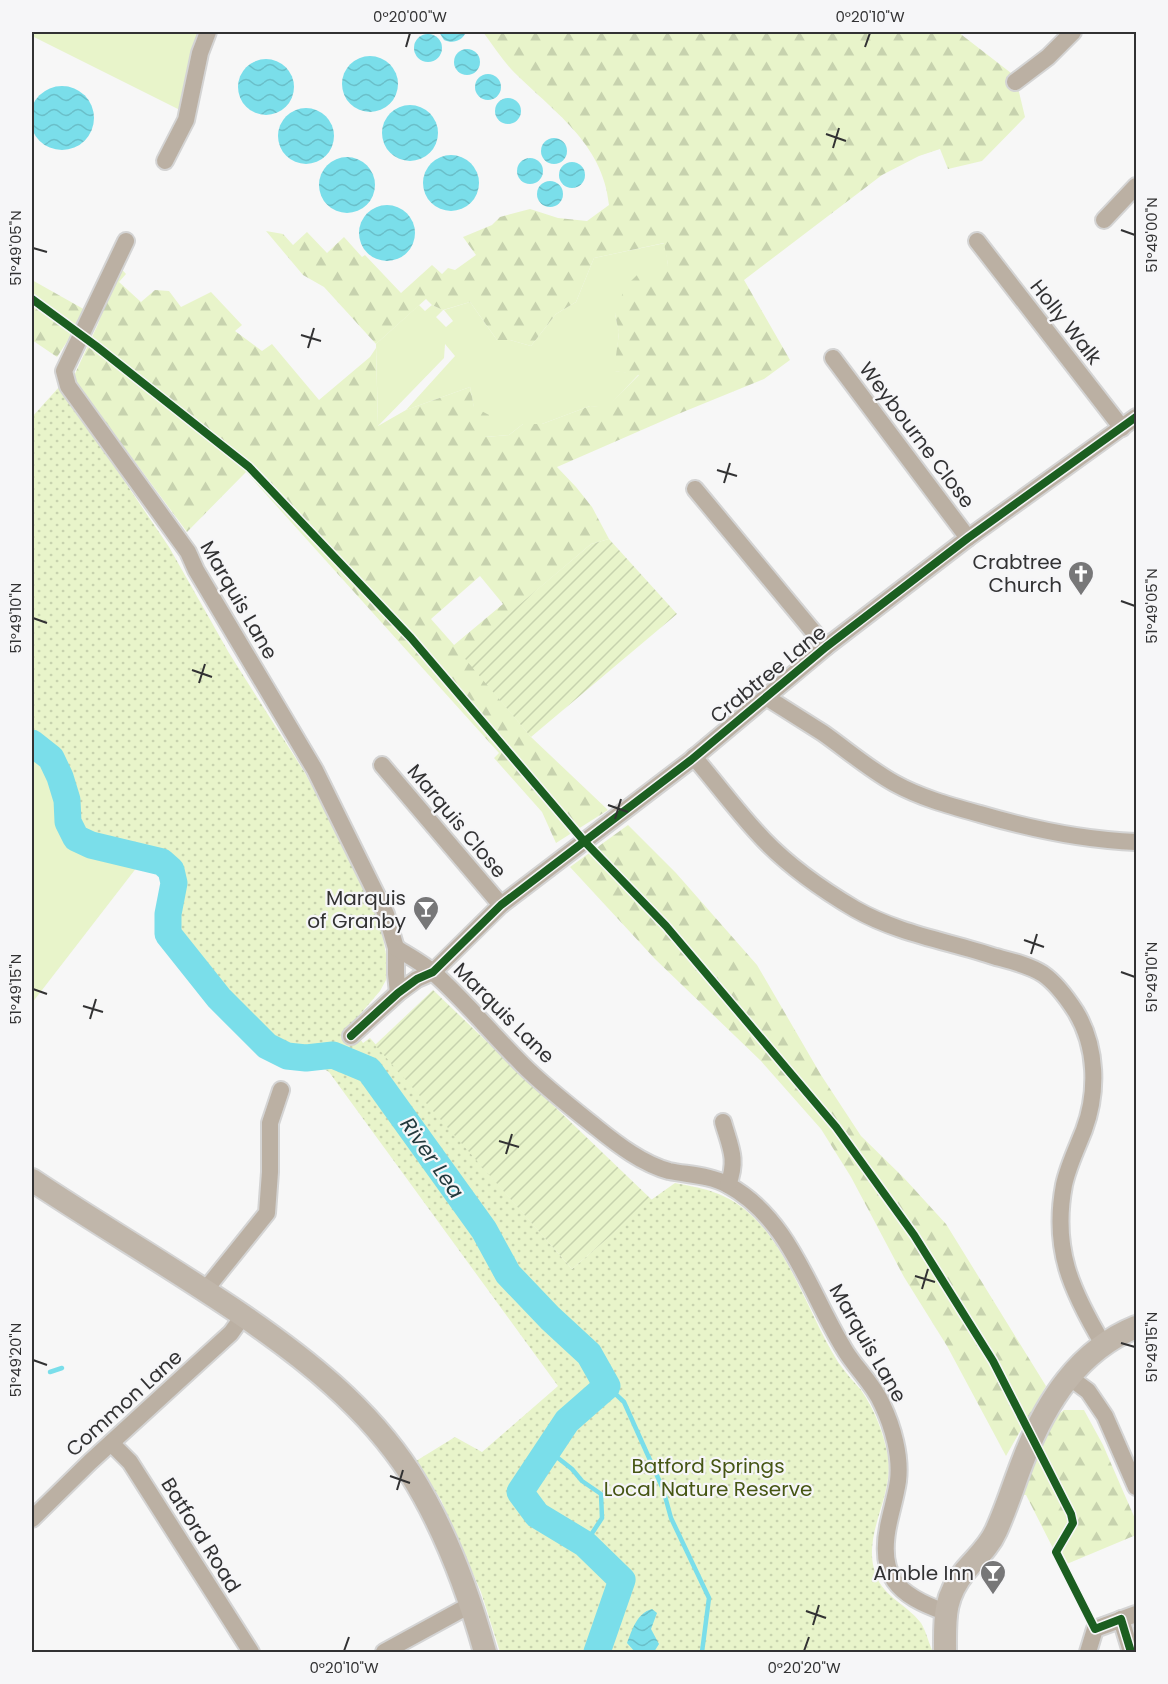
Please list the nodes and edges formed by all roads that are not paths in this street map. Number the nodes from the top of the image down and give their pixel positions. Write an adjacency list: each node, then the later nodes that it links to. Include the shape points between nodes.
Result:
1 (208, 32): 4 (street, via 186,120)
2 (1073, 32): 3 (street)
3 (1015, 82)
4 (165, 160)
5 (1137, 186): 6 (street)
6 (1104, 220)
7 (126, 241): 20 (street, Marquis Lane, via 64,371 68,386 188,552 315,770 386,914)
8 (977, 241): 11 (street, Holly Walk)
9 (833, 358): 13 (street, Weybourne Close)
10 (1137, 417): 11 (street, Crabtree Lane)
11 (1122, 428): 13 (street, Crabtree Lane)
12 (695, 489): 14 (street)
13 (968, 538): 14 (street, Crabtree Lane)
14 (826, 647): 15 (street, Crabtree Lane)
15 (766, 697): 16 (street, Crabtree Lane); 18 (street, via 869,767 920,795 1048,832)
16 (694, 757): 19 (street, Crabtree Lane); 31 (street, via 765,841 823,889 881,922 1025,966 1042,974 1071,1005 1086,1031 1093,1059 1094,1088 1091,1108 1064,1184 1062,1242 1066,1272)
17 (382, 765): 19 (street, Marquis Close)
18 (1137, 842)
19 (501, 906): 21 (street, Crabtree Lane)
20 (396, 948): 21 (street, Marquis Lane); 22 (street)
21 (433, 972): 22 (street, Crabtree Lane); 27 (street, Marquis Lane, via 525,1067 599,1129 652,1164)
22 (398, 993): 23 (street, Crabtree Lane)
23 (351, 1036)
24 (280, 1090): 28 (street, via 270,1123 267,1213)
25 (723, 1122): 27 (street, via 734,1161)
26 (32, 1180): 28 (main road)
27 (728, 1185): 37 (street, Marquis Lane, via 778,1229 846,1352 883,1404 899,1472 887,1536 887,1562 895,1583 906,1594)
28 (206, 1290): 29 (main road)
29 (243, 1316): 33 (street, Common Lane, via 231,1334); 36 (main road, via 325,1377 388,1442 427,1504)
30 (1137, 1327): 31 (main road)
31 (1103, 1344): 32 (main road)
32 (1069, 1377): 34 (street, via 1088,1391 1105,1416); 37 (main road, via 1048,1405 995,1533 954,1586)
33 (111, 1443): 35 (street, Common Lane); 39 (street, Batford Road, via 130,1462)
34 (1137, 1487)
35 (32, 1519)
36 (470, 1605): 40 (street); 41 (main road)
37 (945, 1612): 42 (main road)
38 (1129, 1616): 43 (street, via 1095,1629); 44 (street)
39 (251, 1653)
40 (384, 1653)
41 (485, 1653)
42 (945, 1653)
43 (1088, 1653)
44 (1131, 1653)

